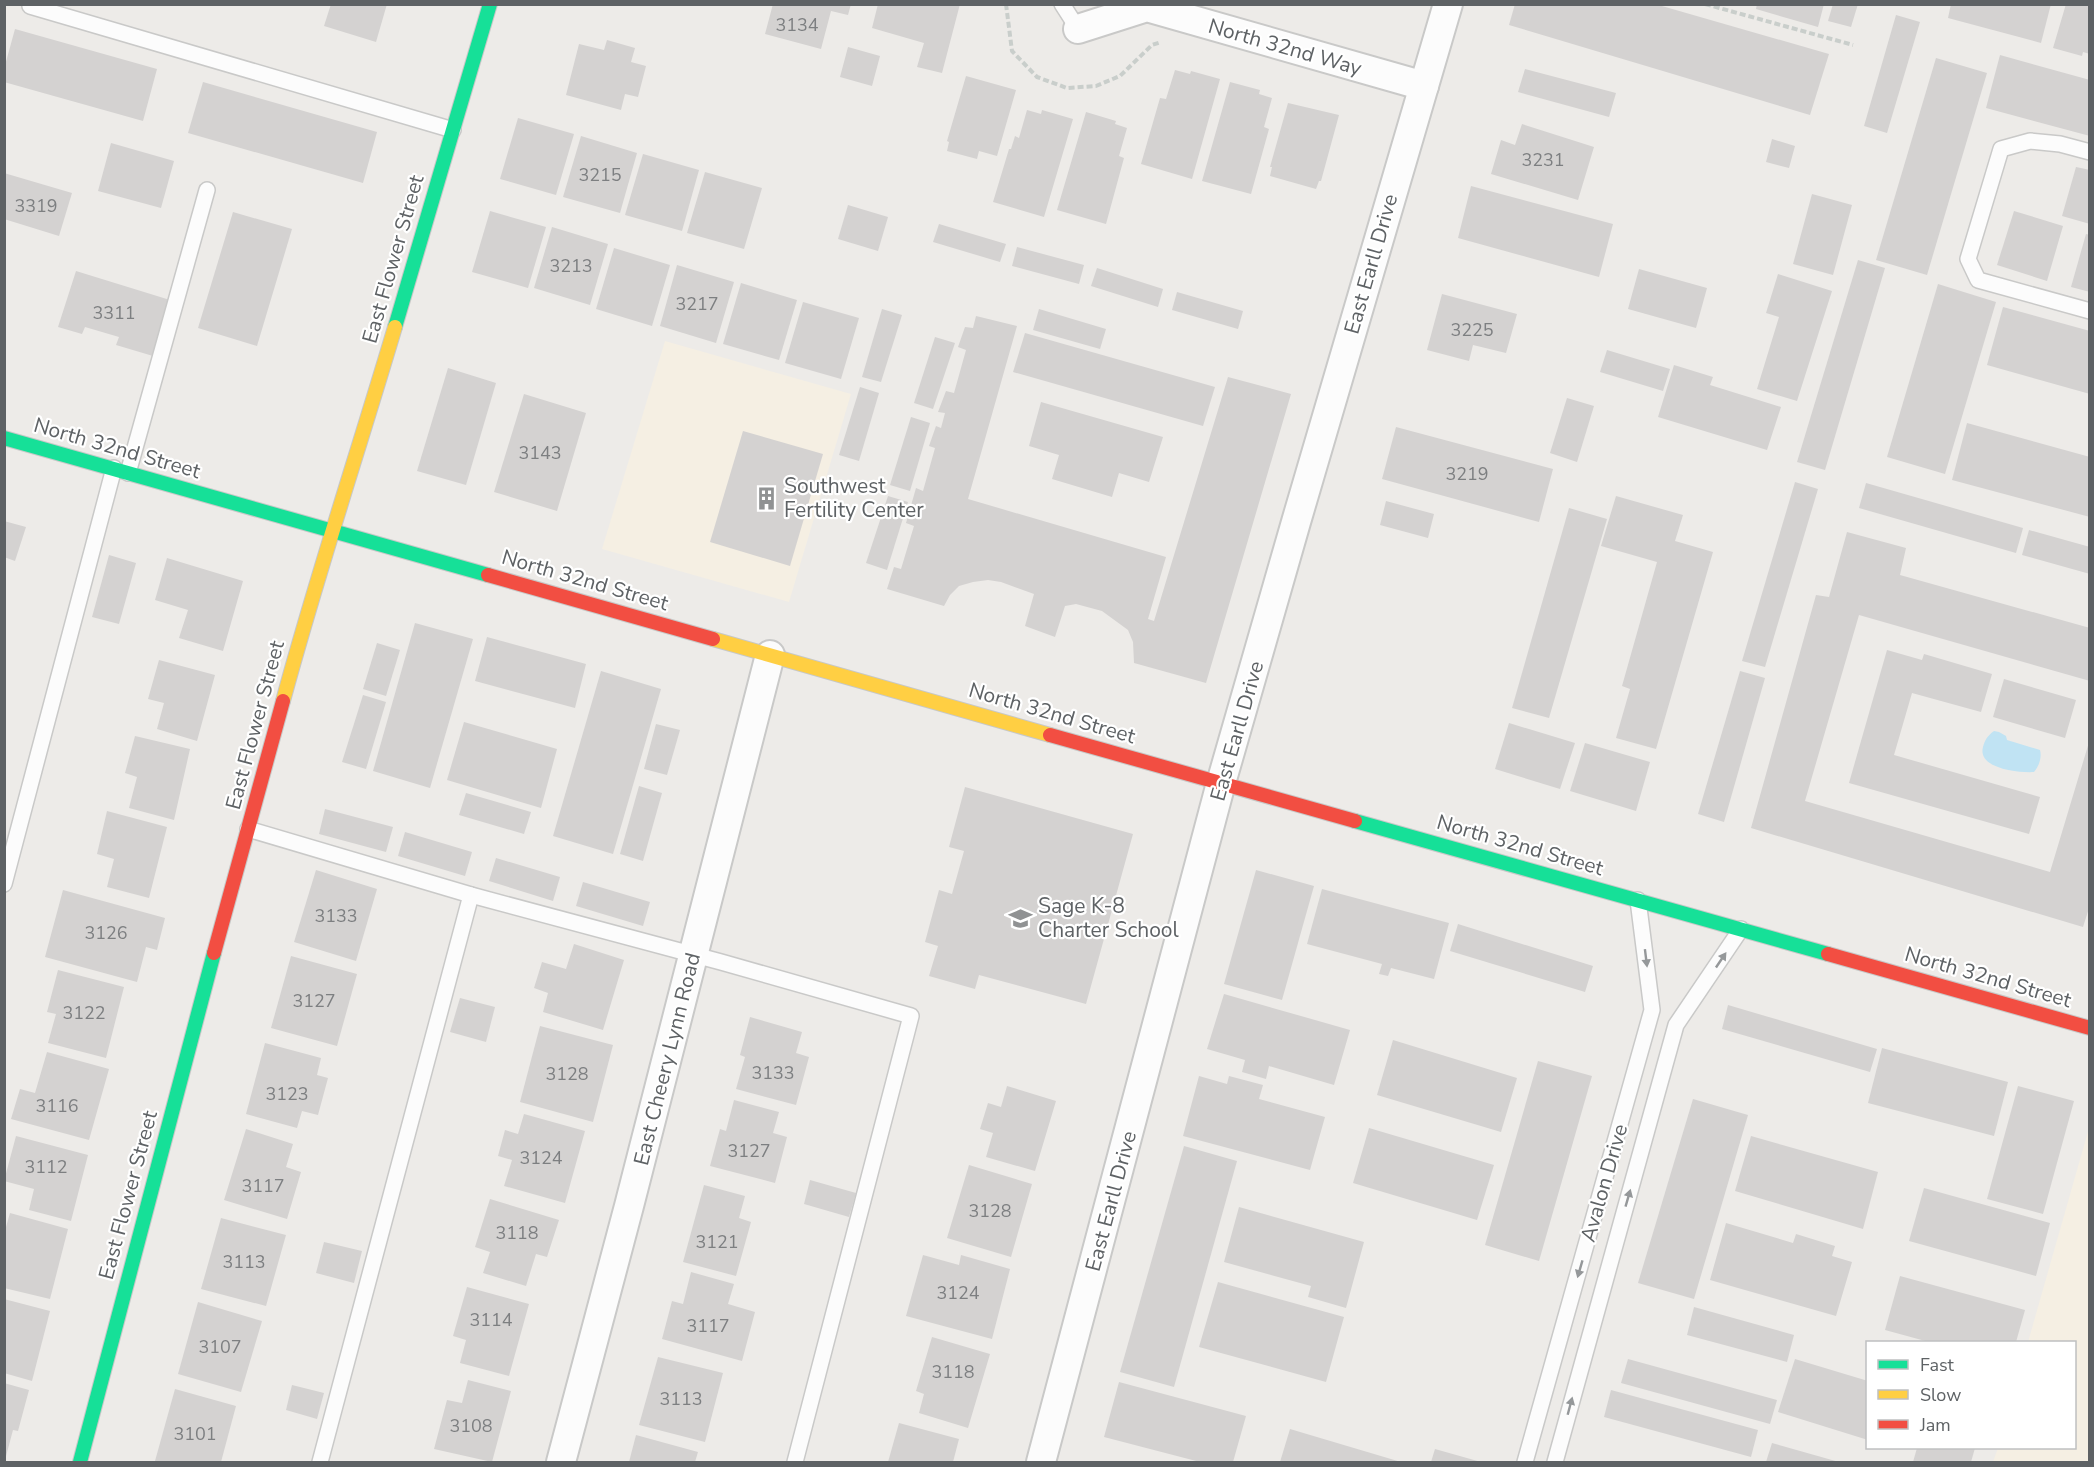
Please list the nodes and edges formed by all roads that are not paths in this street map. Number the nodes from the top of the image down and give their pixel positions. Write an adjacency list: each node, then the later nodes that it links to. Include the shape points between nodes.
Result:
1 (490, 4): 7 (main road, East Flower Street)
2 (1062, 4): 5 (lane)
3 (1448, 4): 6 (street, East Earll Drive)
4 (30, 6): 7 (lane)
5 (1078, 29): 6 (street, North 32nd Way, via 1147,7)
6 (1424, 86): 15 (street, East Earll Drive)
7 (453, 130): 13 (main road, East Flower Street)
8 (2090, 152): 10 (lane, via 2030,141 2001,149 1968,259 1978,280)
9 (207, 190): 12 (lane)
10 (2090, 311)
11 (4, 438): 12 (main road, North 32nd Street)
12 (121, 471): 13 (main road, North 32nd Street); 17 (lane)
13 (333, 531): 14 (main road, North 32nd Street); 16 (main road, East Flower Street)
14 (770, 655): 15 (main road, North 32nd Street); 21 (street, East Cheery Lynn Road)
15 (1221, 783): 19 (main road, North 32nd Street); 27 (street, East Earll Drive)
16 (248, 829): 18 (lane); 23 (main road, East Flower Street)
17 (4, 884)
18 (471, 895): 21 (lane); 24 (lane)
19 (1638, 900): 20 (main road, North 32nd Street); 28 (lane, Avalon Drive, one-way to 28, via 1652,1010)
20 (1741, 929): 22 (main road, North 32nd Street); 29 (lane, Avalon Drive, one-way to 20, via 1676,1025)
21 (693, 954): 25 (street, East Cheery Lynn Road); 26 (lane, via 911,1016)
22 (2090, 1028)
23 (80, 1462)
24 (320, 1462)
25 (561, 1462)
26 (795, 1462)
27 (1041, 1462)
28 (1525, 1462)
29 (1555, 1462)

